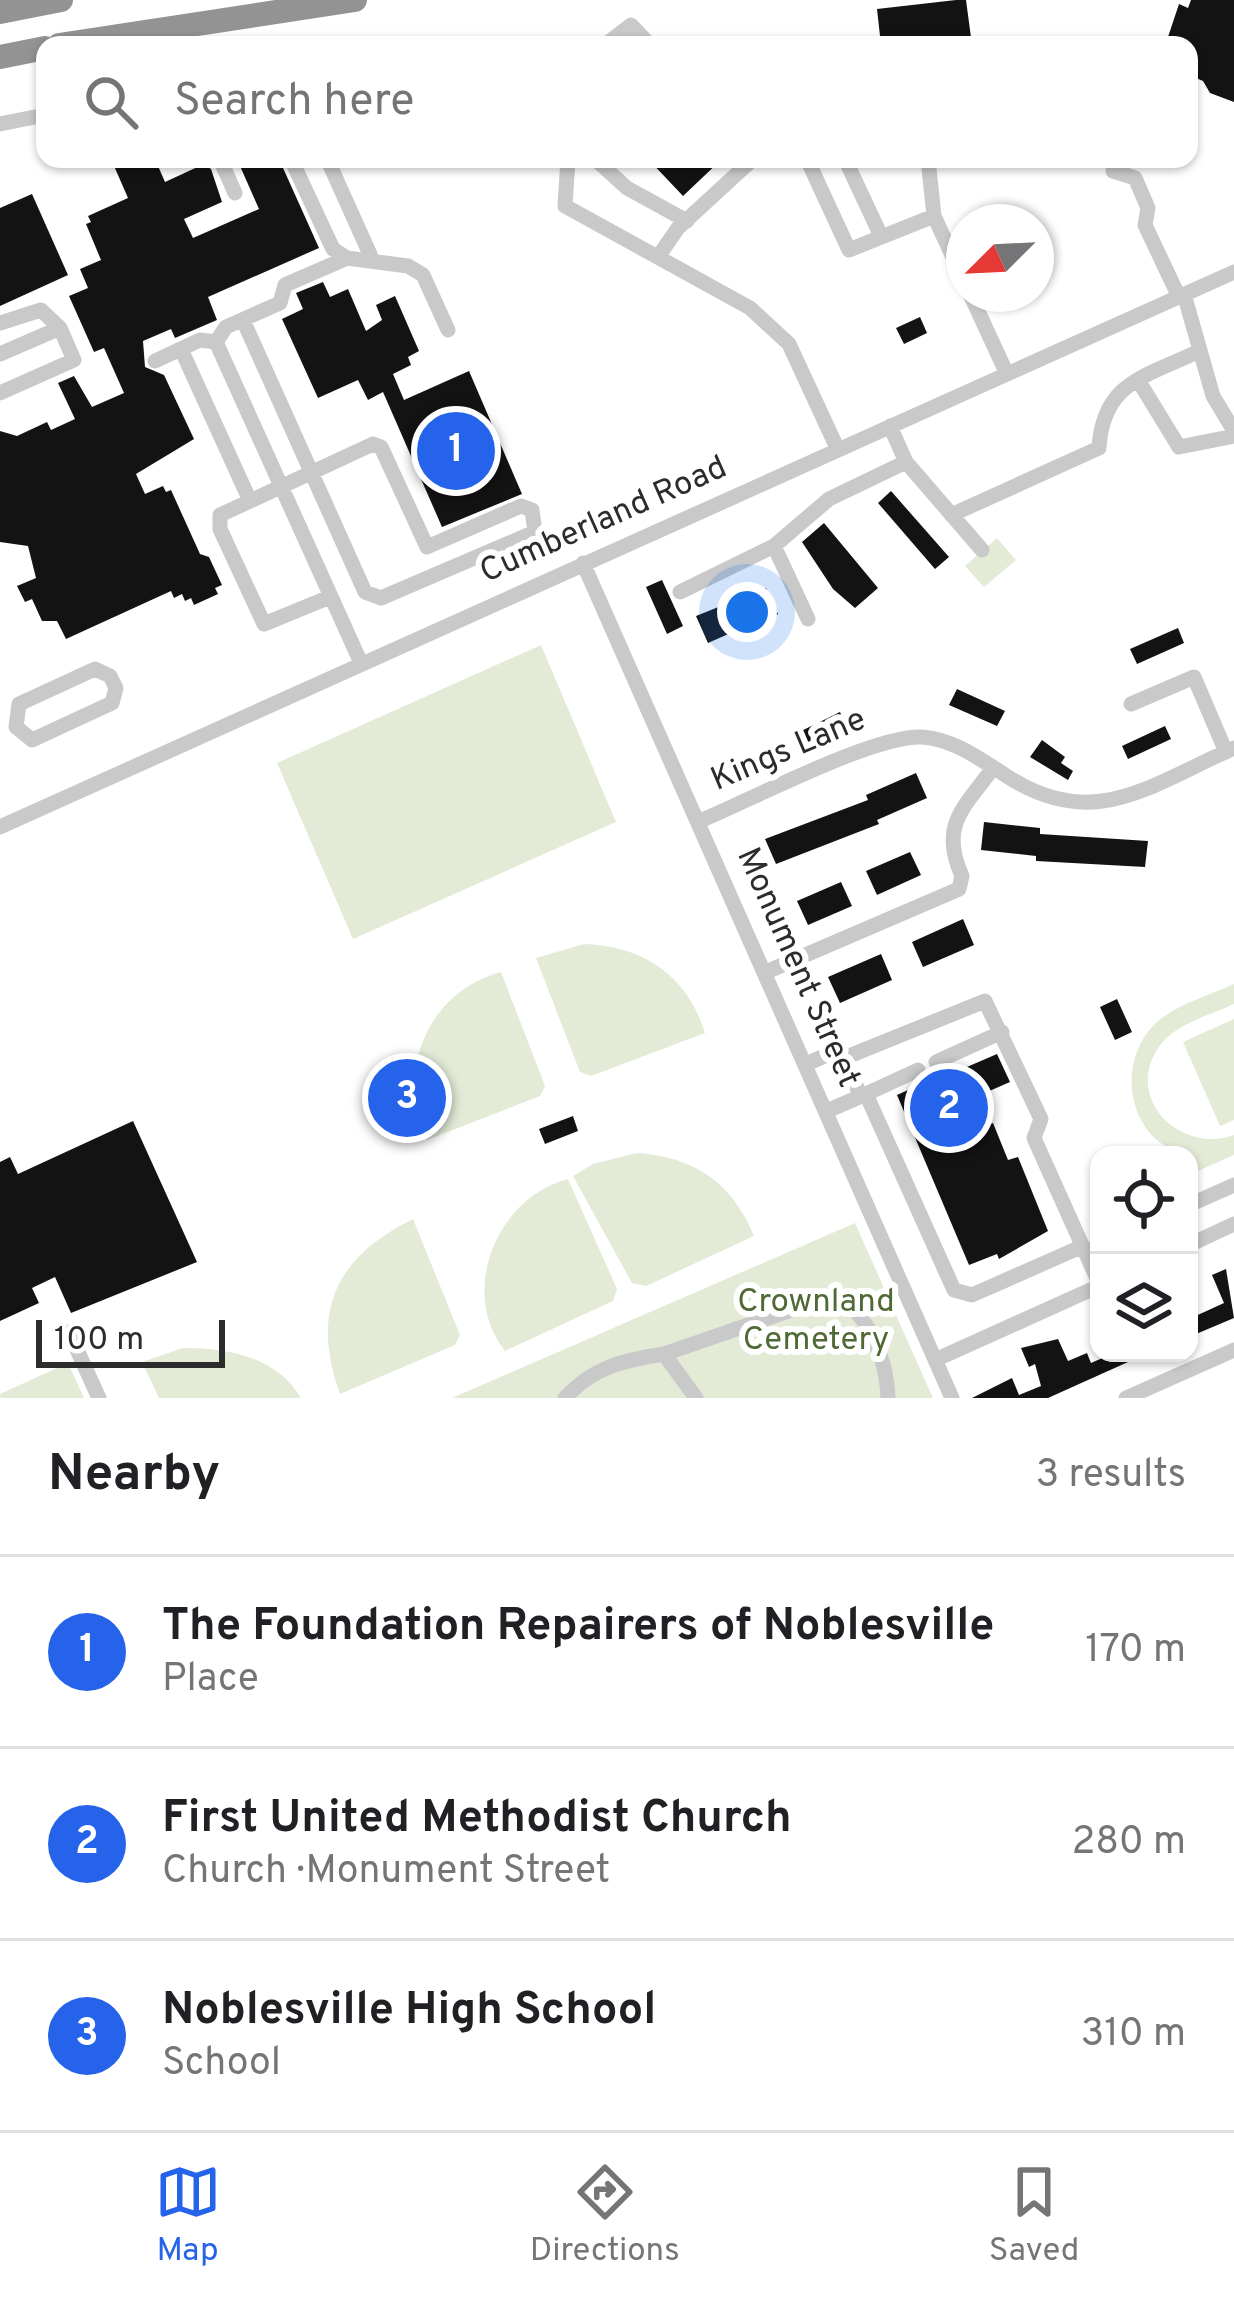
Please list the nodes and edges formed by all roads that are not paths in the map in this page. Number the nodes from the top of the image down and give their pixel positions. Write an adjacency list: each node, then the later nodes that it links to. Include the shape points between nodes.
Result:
1 (61, 0): 3 (highway)
2 (355, 0): 4 (highway)
3 (0, 12)
4 (118, 36)
5 (617, 36): 6 (street, via 631,26)
6 (641, 36)
7 (36, 50): 8 (highway)
8 (0, 57)
9 (36, 117): 10 (street)
10 (0, 124)
11 (224, 168): 23 (street)
12 (296, 168): 22 (street)
13 (319, 168): 22 (street)
14 (336, 168): 30 (street)
15 (567, 168): 28 (street, via 565,206)
16 (605, 168): 25 (street)
17 (743, 168): 25 (street)
18 (811, 168): 26 (street, via 849,250)
19 (849, 168): 26 (street)
20 (929, 168): 24 (street)
21 (1113, 171): 32 (street, via 1135,178 1148,208 1145,225)
22 (300, 177): 29 (street, via 333,249)
23 (236, 194)
24 (934, 216): 26 (street); 27 (street)
25 (687, 220): 28 (street)
26 (881, 236)
27 (946, 242)
28 (658, 257): 48 (street, via 750,308 789,344)
29 (347, 258): 30 (street); 34 (street, via 285,285 280,303)
30 (373, 261): 37 (street, via 423,275)
31 (1234, 272): 32 (street, Cumberland Road)
32 (1181, 296): 40 (street); 43 (street, Cumberland Road)
33 (978, 312): 43 (street)
34 (243, 320): 38 (street); 50 (street)
35 (0, 323): 36 (street, via 41,310)
36 (60, 328): 41 (street); 45 (street, via 74,360)
37 (448, 330)
38 (215, 342): 39 (street); 51 (street)
39 (181, 350): 42 (street); 52 (street)
40 (1198, 352): 44 (street); 47 (street)
41 (0, 354)
42 (155, 362)
43 (1006, 374): 46 (street, Cumberland Road)
44 (1138, 380): 47 (street, via 1179,446); 53 (street, via 1106,407 1099,448)
45 (0, 393)
46 (890, 426): 48 (street, Cumberland Road); 49 (street)
47 (1234, 433)
48 (838, 450): 57 (street, Cumberland Road)
49 (906, 462): 53 (street); 54 (street, via 829,499)
50 (312, 472): 51 (street); 55 (street, via 381,447); 58 (street, via 365,592 381,598)
51 (281, 487): 52 (street); 60 (street)
52 (250, 501): 60 (street, via 220,515 220,529 264,623)
53 (950, 515): 56 (street)
54 (774, 546): 59 (street); 61 (street)
55 (427, 547): 58 (street); 58 (street, via 521,506 532,510 535,532)
56 (982, 550)
57 (583, 563): 62 (street, Cumberland Road); 67 (street, Monument Street)
58 (439, 573)
59 (680, 592)
60 (330, 597): 62 (street)
61 (808, 619)
62 (361, 663): 68 (street, Cumberland Road)
63 (1131, 704): 65 (street, via 1194,677)
64 (8, 731): 64 (street, via 32,740 112,703 116,688 95,668 19,704)
65 (1230, 750): 66 (street, Kings Lane, via 1088,806 1035,795)
66 (993, 768): 67 (street, Kings Lane, via 938,739 904,738); 69 (street, via 951,830 959,890)
67 (700, 821): 69 (street, Monument Street)
68 (0, 827)
69 (766, 972): 73 (street, Monument Street)
70 (1002, 1033): 71 (street, via 981,1000); 72 (street); 81 (street, via 1041,1119 1034,1138)
71 (842, 1056): 73 (street); 75 (street)
72 (936, 1062)
73 (806, 1064): 76 (street, Monument Street)
74 (918, 1070): 75 (street)
75 (863, 1095): 76 (street); 81 (street, via 955,1290 972,1295)
76 (827, 1112): 87 (street, Monument Street)
77 (1234, 1184): 78 (street)
78 (1198, 1200)
79 (1234, 1224): 80 (street)
80 (1198, 1241)
81 (1083, 1246): 82 (street)
82 (1090, 1263)
83 (1090, 1288): 87 (street)
84 (69, 1332): 88 (street)
85 (1234, 1350): 93 (street)
86 (664, 1354): 89 (street, via 598,1370); 90 (street); 91 (street, via 832,1296 859,1312)
87 (935, 1360): 92 (street, Monument Street)
88 (99, 1398)
89 (565, 1398)
90 (696, 1398)
91 (888, 1398)
92 (952, 1398)
93 (1126, 1398)

